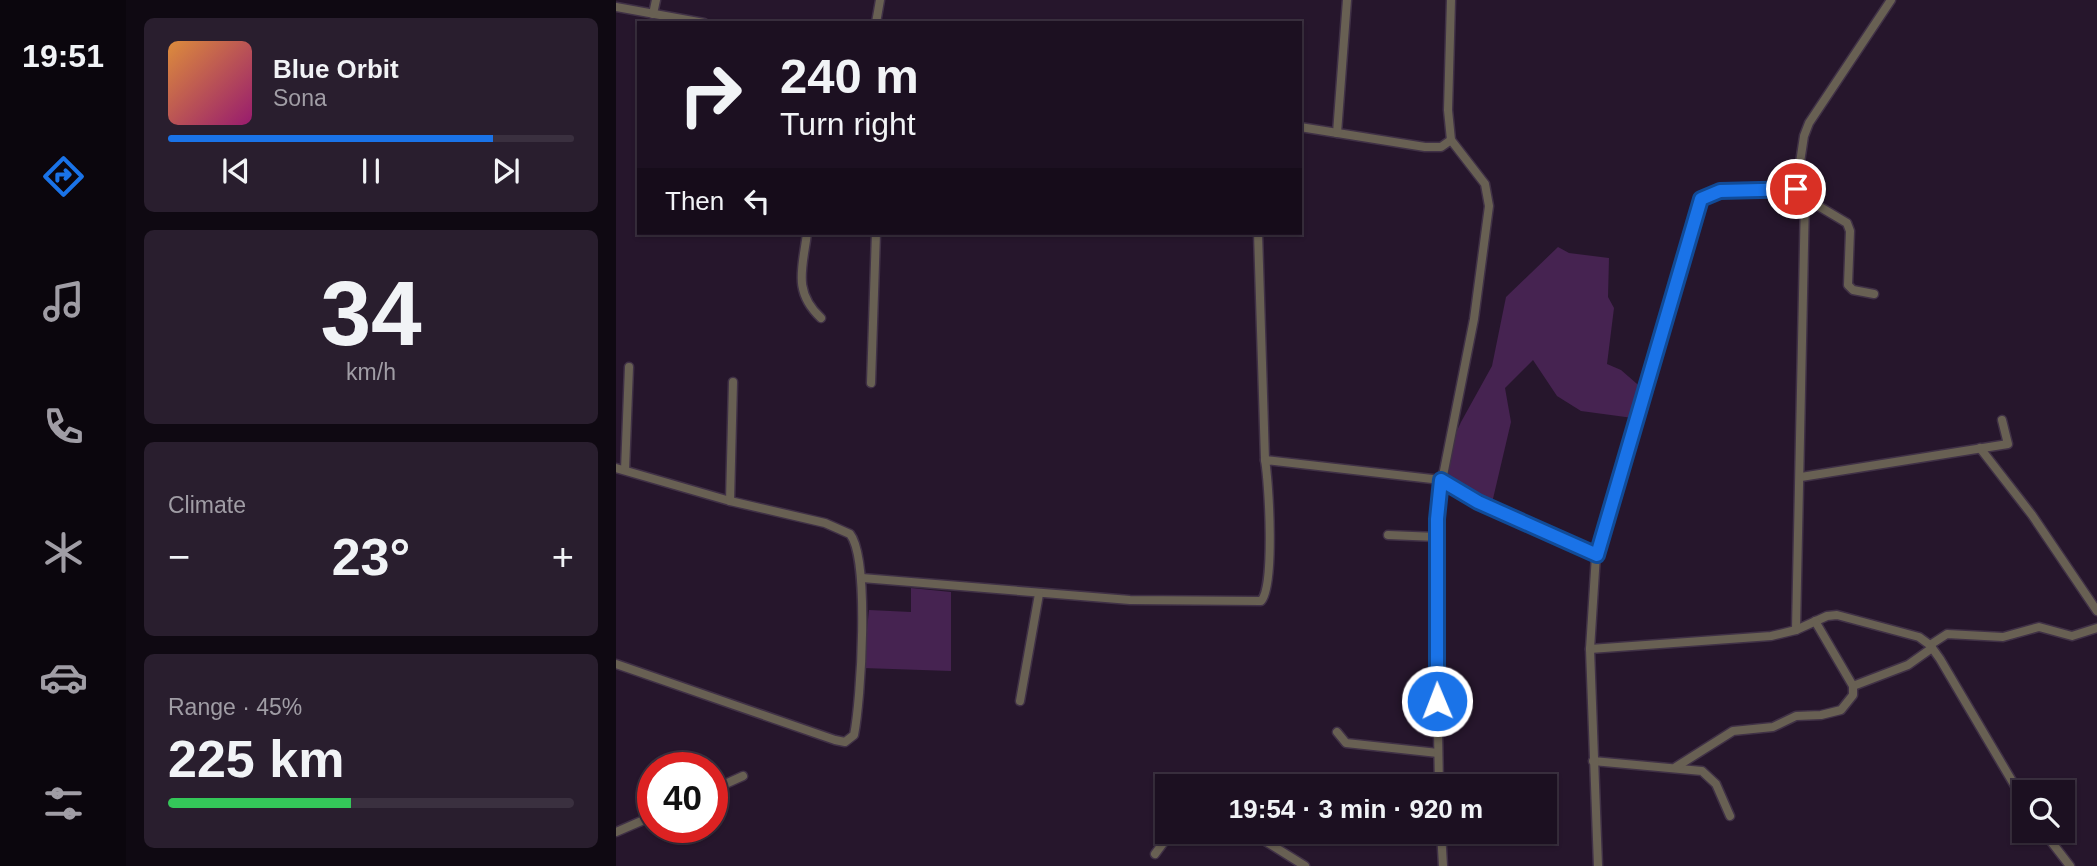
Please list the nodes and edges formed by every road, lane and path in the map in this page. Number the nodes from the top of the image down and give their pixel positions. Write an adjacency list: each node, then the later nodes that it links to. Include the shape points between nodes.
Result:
1 (656, 0): 7 (street)
2 (880, 0): 9 (street)
3 (1347, 0): 11 (street)
4 (1451, 0): 12 (street)
5 (1891, 0): 13 (street, via 1809,123)
6 (616, 7): 7 (street)
7 (653, 14): 8 (street)
8 (693, 21)
9 (876, 21)
10 (1302, 127): 11 (street)
11 (1337, 133): 12 (street, via 1434,148)
12 (1451, 140): 28 (street, via 1485,184 1489,206 1474,319)
13 (1796, 189): 14 (street); 32 (street, via 1720,191 1701,199)
14 (1805, 198): 18 (street, via 1847,223 1848,285); 27 (street)
15 (807, 235): 19 (street, via 803,295)
16 (876, 235): 22 (street)
17 (1258, 235): 25 (street)
18 (1874, 294)
19 (821, 318)
20 (629, 367): 26 (street)
21 (733, 382): 29 (street)
22 (871, 383)
23 (2002, 420): 24 (street, via 2008,444)
24 (1980, 448): 27 (street); 35 (street)
25 (1265, 460): 28 (street); 34 (street, via 1269,564 1261,601)
26 (620, 469): 29 (street)
27 (1801, 477): 38 (street)
28 (1441, 480): 31 (street); 32 (street, via 1478,502)
29 (730, 501): 33 (street, via 845,530 855,543)
30 (1388, 535): 31 (street)
31 (1437, 537): 45 (street)
32 (1597, 555): 40 (street)
33 (862, 578): 34 (street); 41 (street, via 855,727 849,741)
34 (1039, 594): 43 (street)
35 (2097, 611)
36 (1815, 621): 38 (street); 39 (street, via 1837,615 1908,633); 42 (street)
37 (2097, 628): 39 (street, via 2072,636 2042,627 2003,637 1947,634)
38 (1796, 631): 40 (street)
39 (1931, 646): 42 (street, via 1885,676); 50 (street)
40 (1590, 649): 46 (street)
41 (616, 664)
42 (1853, 686): 47 (street, via 1853,695 1841,710 1796,716 1773,727 1733,731)
43 (1020, 701)
44 (1337, 732): 45 (street, via 1346,743)
45 (1438, 753): 48 (street)
46 (1593, 761): 47 (street); 62 (street)
47 (1676, 767): 52 (street, via 1702,771 1713,780)
48 (1439, 774)
49 (743, 776): 51 (street)
50 (2012, 781)
51 (728, 783)
52 (1730, 816)
53 (637, 823): 54 (street)
54 (616, 832)
55 (2052, 843): 63 (street)
56 (1162, 844): 59 (street)
57 (1270, 844): 60 (street)
58 (1442, 844): 61 (street)
59 (1155, 854)
60 (1305, 866)
61 (1443, 866)
62 (1598, 866)
63 (2070, 866)

